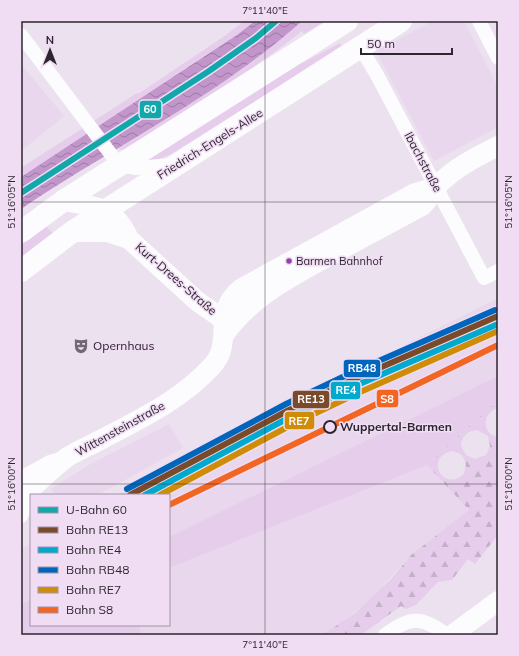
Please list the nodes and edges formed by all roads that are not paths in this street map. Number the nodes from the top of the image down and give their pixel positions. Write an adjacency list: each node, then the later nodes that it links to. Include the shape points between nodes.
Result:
1 (347, 21): 8 (main road)
2 (401, 21): 5 (main road, Friedrich-Engels-Allee)
3 (479, 21): 6 (street)
4 (21, 34): 8 (street)
5 (360, 47): 9 (main road, Friedrich-Engels-Allee); 10 (street, Ibachstraße)
6 (498, 58)
7 (498, 146): 10 (main road, via 455,169)
8 (116, 162): 9 (street, via 137,168 155,168); 11 (main road)
9 (178, 163): 12 (main road, Friedrich-Engels-Allee)
10 (436, 187): 17 (street, Ibachstraße, via 484,278); 18 (main road, Wittensteinstraße, via 415,193 242,288 227,304)
11 (63, 201): 12 (main road); 13 (main road)
12 (106, 210): 14 (main road, Friedrich-Engels-Allee); 15 (main road, Kurt-Drees-Straße, via 124,229)
13 (21, 232)
14 (72, 232): 15 (main road, Kurt-Drees-Straße, via 107,232); 16 (main road, Friedrich-Engels-Allee)
15 (129, 239): 18 (main road, Kurt-Drees-Straße)
16 (21, 271)
17 (498, 271)
18 (226, 326): 19 (main road, Wittensteinstraße, via 221,351 213,366 183,391 158,410 67,458)
19 (30, 488): 20 (main road, Wittensteinstraße); 21 (street)
20 (21, 498)
21 (21, 516)
22 (498, 601): 25 (main road)
23 (385, 635): 24 (street, via 407,621 418,620 432,624)
24 (447, 635)
25 (452, 635)

